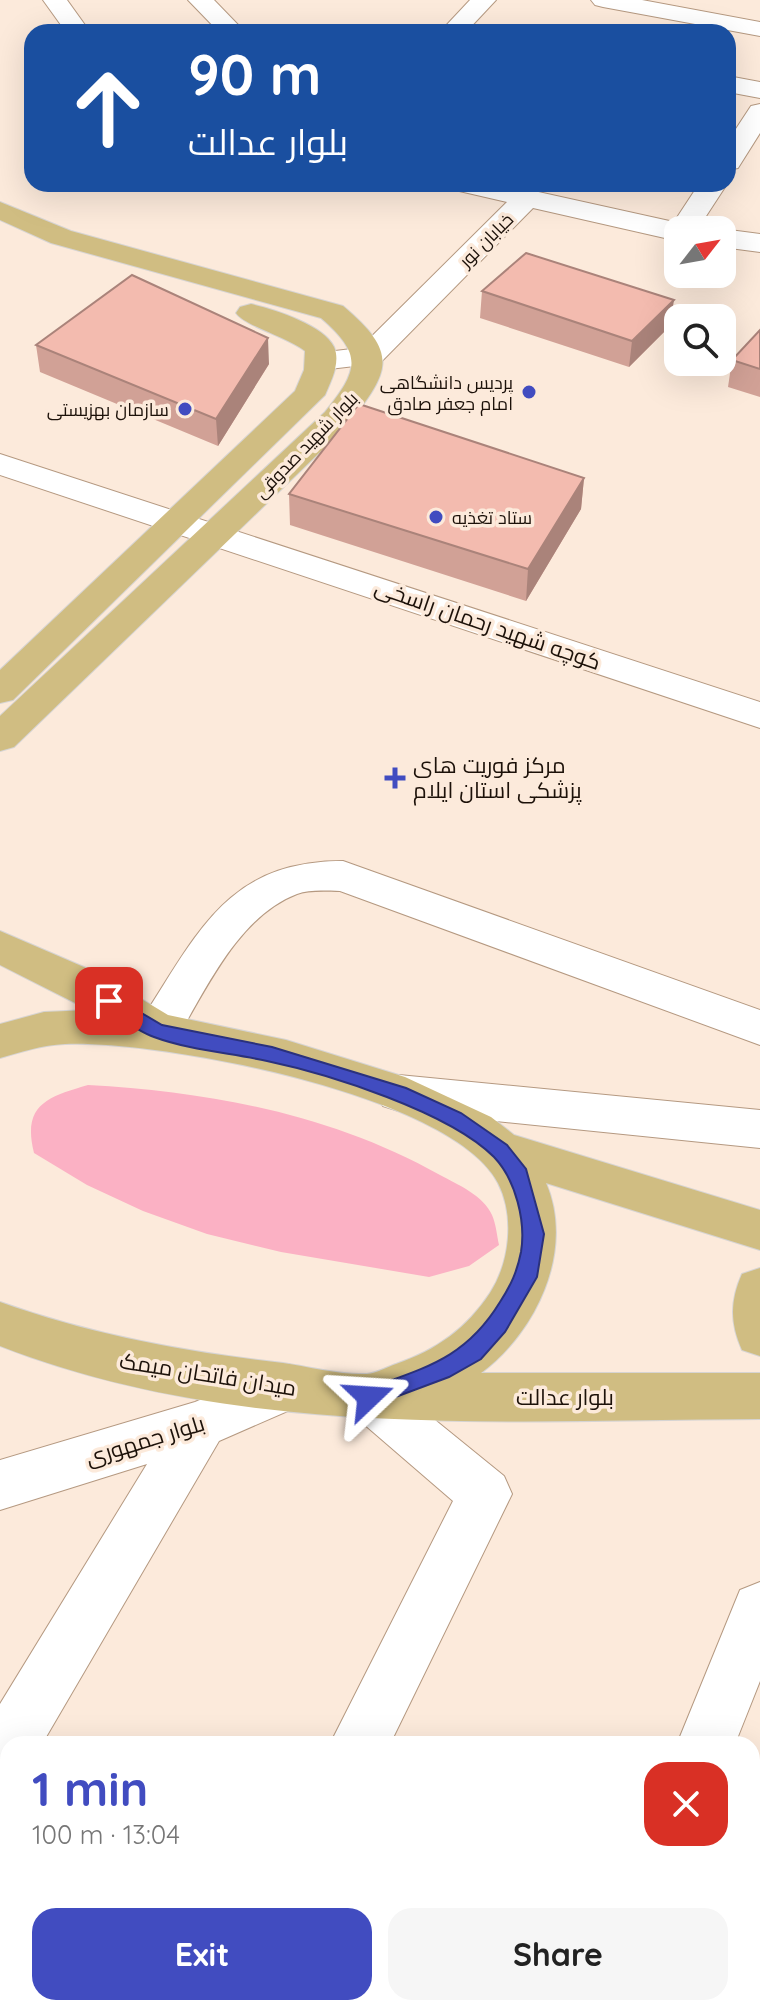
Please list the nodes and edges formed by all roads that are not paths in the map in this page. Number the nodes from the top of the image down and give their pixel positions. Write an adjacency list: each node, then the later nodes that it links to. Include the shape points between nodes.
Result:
1 (55, 0): 6 (street)
2 (200, 0): 7 (street)
3 (484, 0): 8 (street)
4 (603, 0): 5 (street)
5 (632, 2): 9 (street)
6 (72, 24)
7 (225, 24)
8 (465, 24)
9 (760, 29)
10 (736, 86): 11 (street)
11 (760, 90)
12 (760, 112): 13 (street)
13 (738, 153)
14 (500, 192): 16 (street)
15 (707, 192): 18 (street)
16 (527, 198): 19 (street, خیابان نور); 23 (street, خیابان نور)
17 (0, 210): 23 (main road, via 61,237 332,312 358,332)
18 (691, 216)
19 (664, 228)
20 (0, 238): 24 (main road, via 254,314 310,339 320,349)
21 (736, 240): 22 (street)
22 (760, 243)
23 (369, 356): 24 (street); 27 (main road, بلوار شهید صدوقی, via 365,383 336,419)
24 (321, 361): 26 (main road, بلوار شهید صدوقی, via 309,395)
25 (0, 464): 26 (street, کوچه شهید رحمان راسخی)
26 (178, 522): 27 (street, کوچه شهید رحمان راسخی); 28 (main road, بلوار شهید صدوقی)
27 (217, 534): 29 (main road, بلوار شهید صدوقی); 30 (street, کوچه شهید رحمان راسخی)
28 (6, 679): 29 (street)
29 (52, 689): 31 (main road, بلوار شهید صدوقی)
30 (760, 715)
31 (0, 738)
32 (0, 947): 34 (main road, via 85,986)
33 (760, 1028): 34 (street, via 343,876 290,880 265,891 232,918)
34 (158, 1031): 35 (main road, میدان فاتحان میمک, via 68,1027 31,1030); 36 (main road, میدان فاتحان میمک, via 272,1054)
35 (0, 1041)
36 (399, 1093): 37 (street); 38 (main road, میدان فاتحان میمک, via 454,1118)
37 (760, 1129)
38 (500, 1150): 39 (main road); 45 (main road, میدان فاتحان میمک, via 519,1174 528,1201 534,1234 527,1277 473,1353 442,1371)
39 (760, 1230)
40 (760, 1289): 42 (main road)
41 (0, 1324): 43 (main road, میدان فاتحان میمک, via 134,1364)
42 (760, 1334)
43 (288, 1387): 45 (main road, میدان فاتحان میمک); 46 (street, بلوار جمهوری)
44 (760, 1396): 45 (main road, بلوار عدالت)
45 (369, 1397): 50 (street, via 485,1494)
46 (201, 1424): 47 (street, بلوار جمهوری); 49 (street)
47 (0, 1485)
48 (760, 1609): 51 (street)
49 (14, 1736)
50 (363, 1736)
51 (709, 1736)

